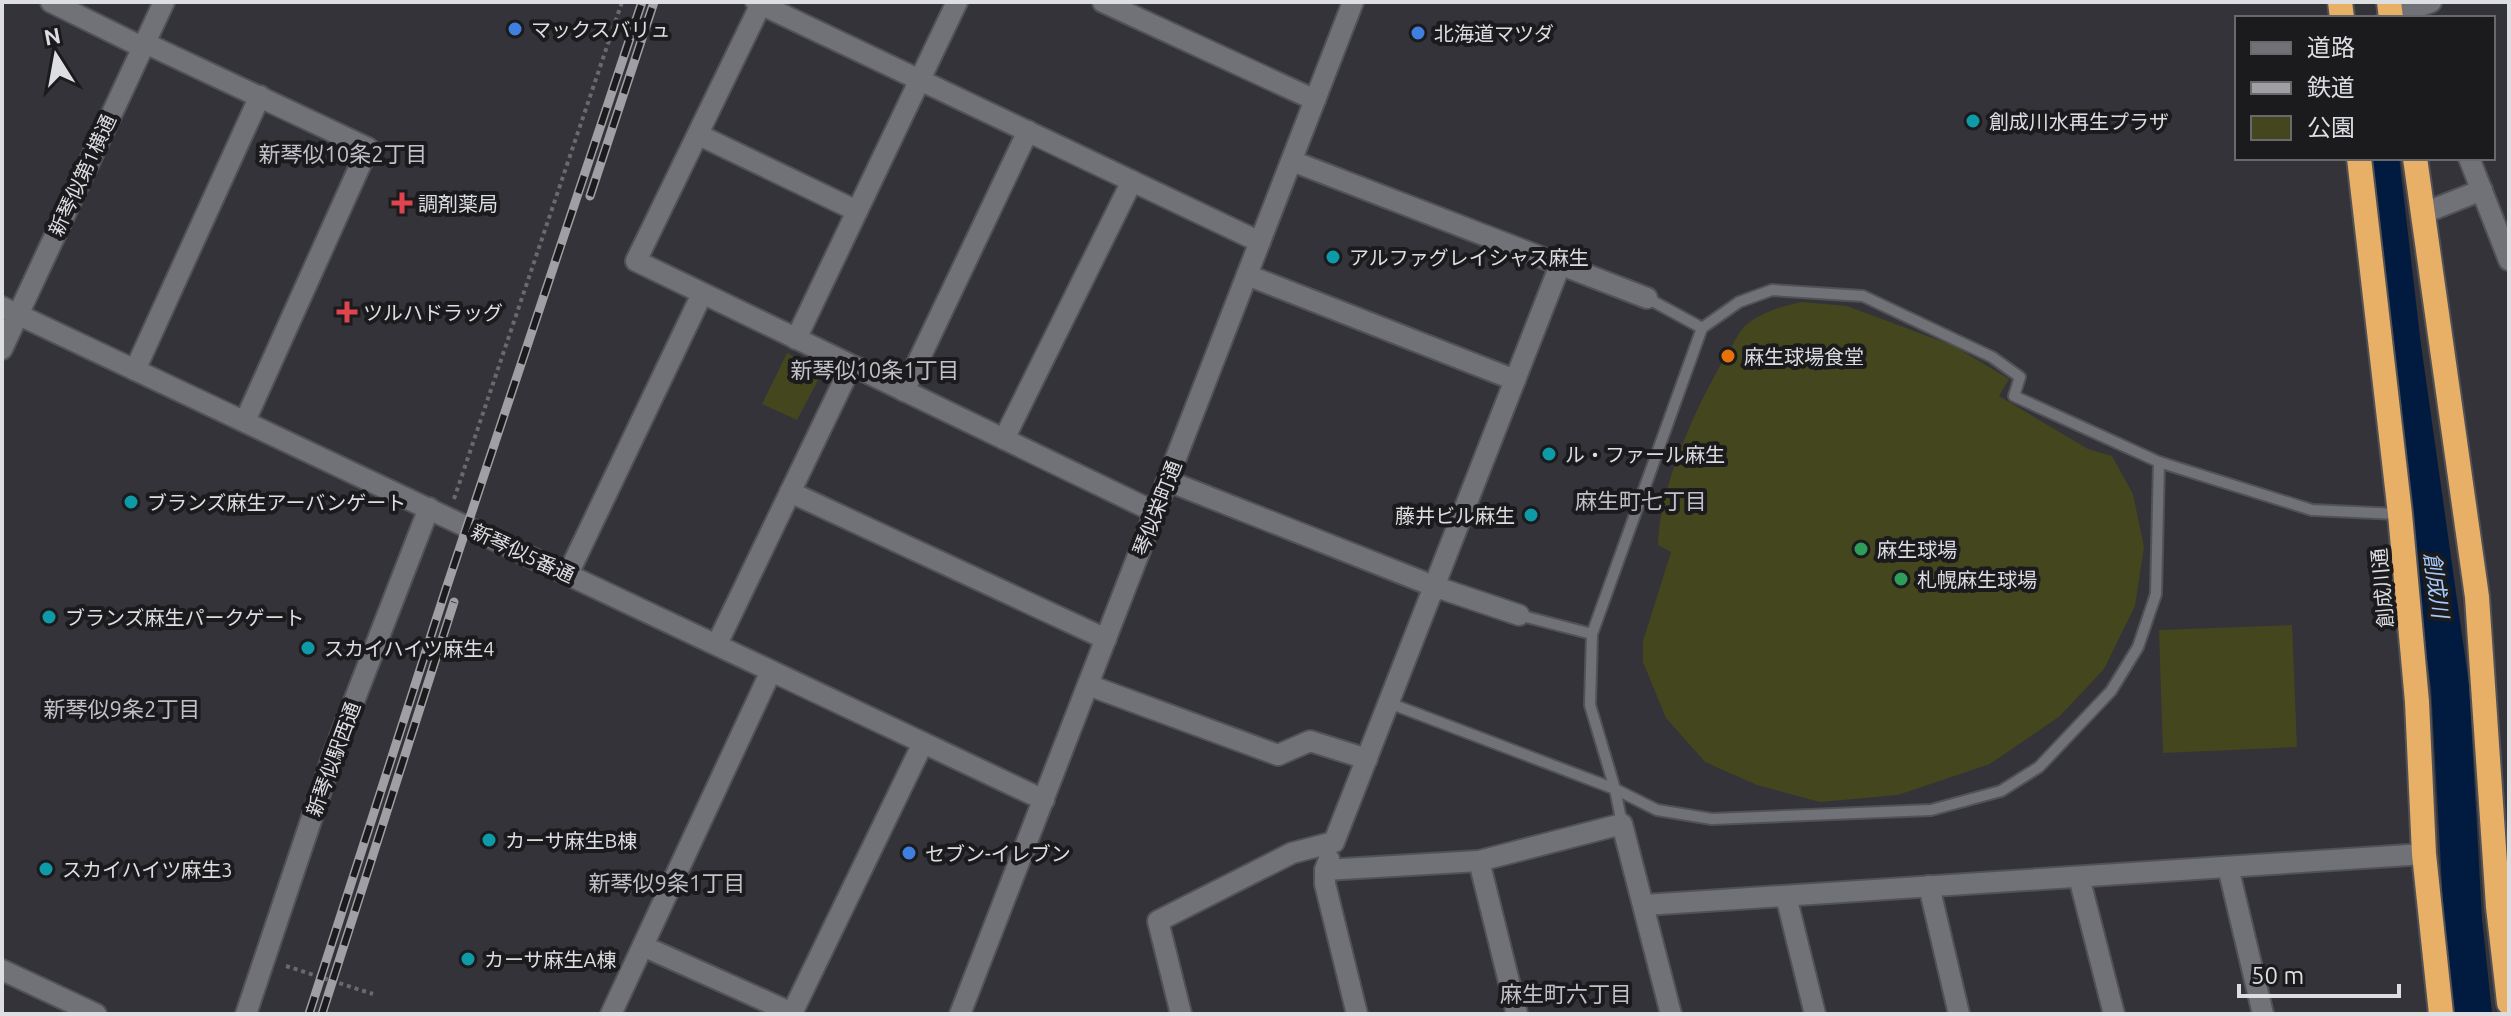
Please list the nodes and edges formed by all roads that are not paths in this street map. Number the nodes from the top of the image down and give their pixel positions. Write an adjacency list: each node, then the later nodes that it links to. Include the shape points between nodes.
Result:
1 (51, 2): 9 (street)
2 (164, 2): 9 (street, 新琴似第1横通)
3 (957, 2): 10 (street)
4 (1103, 2): 12 (street)
5 (1353, 2): 12 (street, 琴似栄町通)
6 (2431, 2): 8 (street)
7 (758, 3): 10 (street); 14 (street)
8 (2390, 14)
9 (144, 45): 11 (street); 30 (street, 新琴似第1横通)
10 (920, 80): 13 (street); 21 (street)
11 (260, 96): 35 (street); 38 (street, via 368,148)
12 (1315, 100): 18 (street, 琴似栄町通)
13 (1028, 131): 19 (street); 37 (street)
14 (699, 135): 21 (street); 28 (street, via 636,261)
15 (2359, 160): 45 (highway, 創成川通)
16 (2415, 160): 22 (highway)
17 (2470, 160): 20 (street)
18 (1292, 161): 24 (street, 琴似栄町通); 26 (street)
19 (1132, 181): 24 (street); 39 (street)
20 (2482, 190): 22 (street); 23 (street)
21 (857, 211): 32 (street)
22 (2424, 213): 71 (highway, via 2477,597)
23 (2505, 235): 25 (street)
24 (1260, 242): 27 (street, 琴似栄町通)
25 (2509, 260)
26 (1560, 265): 29 (street); 36 (street)
27 (1247, 275): 36 (street); 41 (street, 琴似栄町通)
28 (702, 294): 32 (street); 46 (street)
29 (1647, 298): 31 (lane)
30 (10, 311): 33 (street, 新琴似第1横通); 35 (street, 新琴似5番通)
31 (1702, 328): 40 (lane, via 1739,302 1772,290 1863,296 1992,357 2020,377 2014,396); 49 (lane)
32 (796, 339): 34 (street)
33 (2, 349)
34 (851, 366): 37 (street); 42 (street)
35 (135, 370): 38 (street, 新琴似5番通)
36 (1515, 380): 47 (street)
37 (904, 391): 39 (street)
38 (245, 421): 43 (street, 新琴似5番通)
39 (1004, 439): 44 (street)
40 (2159, 462): 45 (lane, via 2312,510); 57 (lane, via 2156,594 2138,647 2111,691 2070,735 2039,767 2001,791 1931,810 1712,819 1657,810)
41 (1168, 481): 44 (street, 琴似栄町通); 47 (street)
42 (790, 492): 50 (street); 51 (street)
43 (429, 508): 46 (street, 新琴似5番通); 73 (street, 新琴似駅西通, via 333,755)
44 (1155, 512): 50 (street, 琴似栄町通)
45 (2400, 514): 61 (highway, 創成川通)
46 (568, 574): 51 (street, 新琴似5番通)
47 (1436, 587): 48 (street); 54 (street)
48 (1519, 615): 49 (lane)
49 (1592, 634): 57 (lane, via 1590,705)
50 (1106, 639): 53 (street, 琴似栄町通)
51 (717, 644): 52 (street, 新琴似5番通)
52 (771, 671): 55 (street, 新琴似5番通); 69 (street)
53 (1088, 685): 56 (street, via 1278,755 1310,741); 58 (street, 琴似栄町通)
54 (1389, 703): 56 (street); 57 (lane)
55 (923, 743): 58 (street, 新琴似5番通); 69 (street, via 792,1013)
56 (1367, 759): 60 (street)
57 (1615, 789): 59 (lane)
58 (1044, 800): 75 (street, 琴似栄町通)
59 (1622, 824): 62 (street); 68 (street)
60 (1334, 842): 64 (street); 76 (street, via 1292,853 1158,921)
61 (2424, 854): 63 (street); 84 (highway, 創成川通)
62 (1479, 861): 64 (street); 78 (street)
63 (2228, 867): 65 (street); 83 (street)
64 (1325, 870): 77 (street)
65 (2079, 877): 66 (street); 82 (street)
66 (1929, 886): 67 (street); 81 (street)
67 (1786, 896): 68 (street); 80 (street)
68 (1644, 905): 79 (street)
69 (643, 946): 74 (street)
70 (2, 970): 72 (street)
71 (2509, 1003)
72 (96, 1014)
73 (246, 1014)
74 (611, 1014)
75 (960, 1014)
76 (1181, 1014)
77 (1357, 1014)
78 (1517, 1014)
79 (1671, 1014)
80 (1815, 1014)
81 (1959, 1014)
82 (2114, 1014)
83 (2263, 1014)
84 (2441, 1014)

